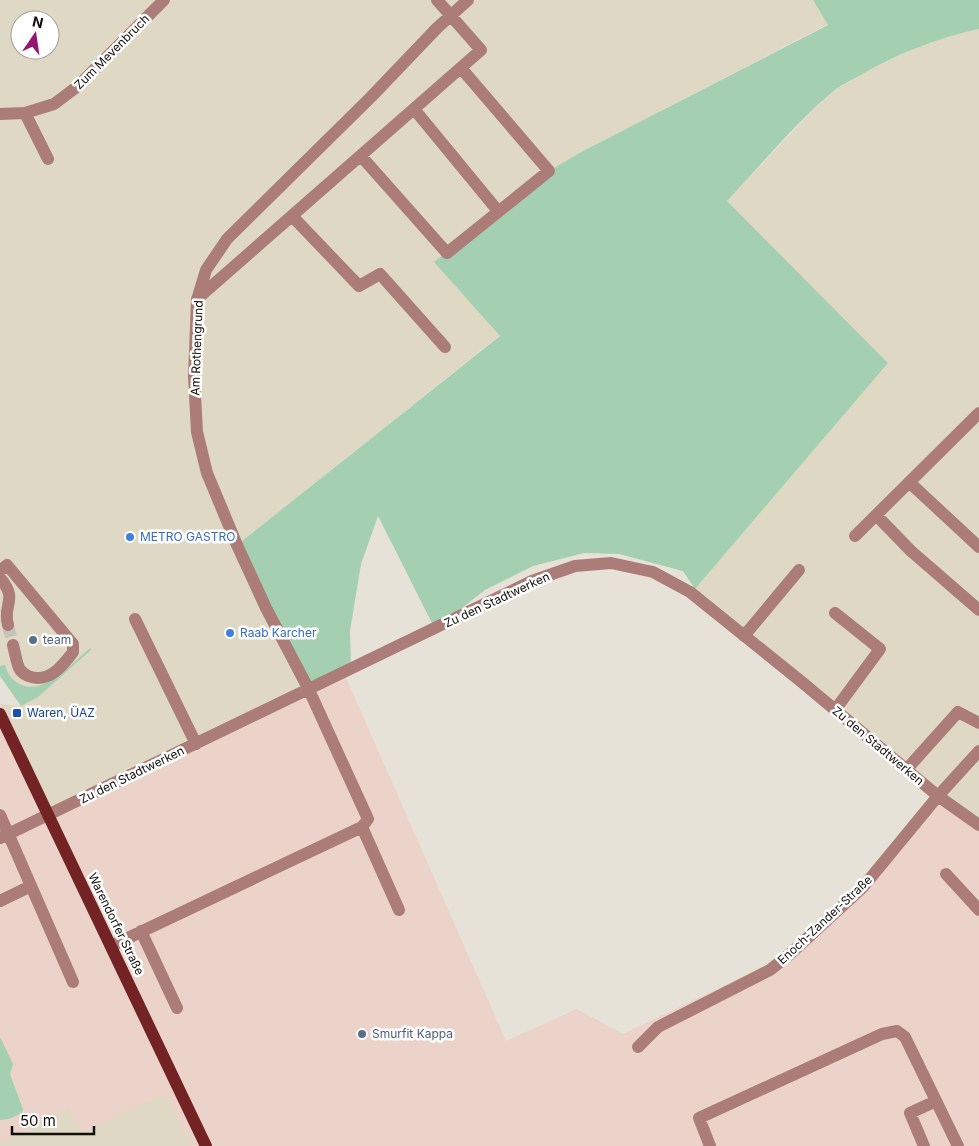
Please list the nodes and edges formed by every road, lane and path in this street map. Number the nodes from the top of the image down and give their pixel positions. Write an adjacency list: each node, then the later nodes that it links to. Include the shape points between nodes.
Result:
1 (164, 0): 7 (street, Zum Mevenbruch, via 78,86 54,104)
2 (437, 0): 4 (street)
3 (468, 0): 4 (street, Am Rothengrund)
4 (450, 15): 5 (street, via 481,50); 13 (street, Am Rothengrund, via 227,239 206,270)
5 (461, 68): 6 (street); 11 (street, via 549,171)
6 (414, 109): 9 (street); 11 (street)
7 (25, 113): 8 (street, Zum Mevenbruch); 10 (street)
8 (0, 114)
9 (361, 156): 11 (street, via 447,253); 12 (street)
10 (48, 159)
11 (498, 212)
12 (292, 216): 13 (street); 14 (street, via 359,286 380,274)
13 (197, 300): 29 (street, Am Rothengrund, via 194,376 197,432 207,473 262,599)
14 (445, 347)
15 (979, 413): 16 (street)
16 (909, 482): 17 (street); 19 (street)
17 (876, 515): 18 (street); 23 (street, via 911,551)
18 (854, 536)
19 (979, 547)
20 (799, 570): 27 (street)
21 (0, 572): 28 (street, via 7,566 74,648 54,674 42,678 31,677 19,670)
22 (0, 578): 26 (street, via 10,596 6,616)
23 (979, 610)
24 (835, 613): 30 (street, via 880,649)
25 (135, 619): 33 (street)
26 (8, 625)
27 (744, 636): 29 (street, Zu den Stadtwerken, via 690,592 652,572 611,563 574,566 532,581); 30 (street, Zu den Stadtwerken)
28 (13, 645)
29 (309, 690): 33 (street, Zu den Stadtwerken); 40 (street, Am Rothengrund, via 368,820)
30 (835, 710): 35 (street, Zu den Stadtwerken)
31 (1, 719): 38 (main road, Warendorfer Straße)
32 (979, 723): 35 (street, via 958,712)
33 (196, 744): 38 (street, Zu den Stadtwerken)
34 (979, 752): 36 (street, Enoch-Zander-Straße)
35 (906, 770): 36 (street, Zu den Stadtwerken)
36 (938, 796): 39 (street, Zu den Stadtwerken); 51 (street, Enoch-Zander-Straße, via 863,887 790,954 770,970 658,1027)
37 (0, 815): 41 (street)
38 (48, 816): 41 (street, Zu den Stadtwerken); 48 (main road, Warendorfer Straße)
39 (979, 825)
40 (362, 827): 45 (street); 47 (street)
41 (4, 836): 43 (street)
42 (946, 874): 46 (street)
43 (31, 886): 44 (street); 49 (street)
44 (0, 901)
45 (399, 910)
46 (979, 910)
47 (141, 931): 48 (street); 50 (street)
48 (111, 946): 53 (main road, Warendorfer Straße)
49 (73, 982)
50 (176, 1008)
51 (638, 1047)
52 (936, 1101): 54 (street, via 905,1038 897,1032 882,1034 699,1118); 55 (street, via 910,1113); 56 (street)
53 (206, 1146)
54 (710, 1146)
55 (924, 1146)
56 (958, 1146)

